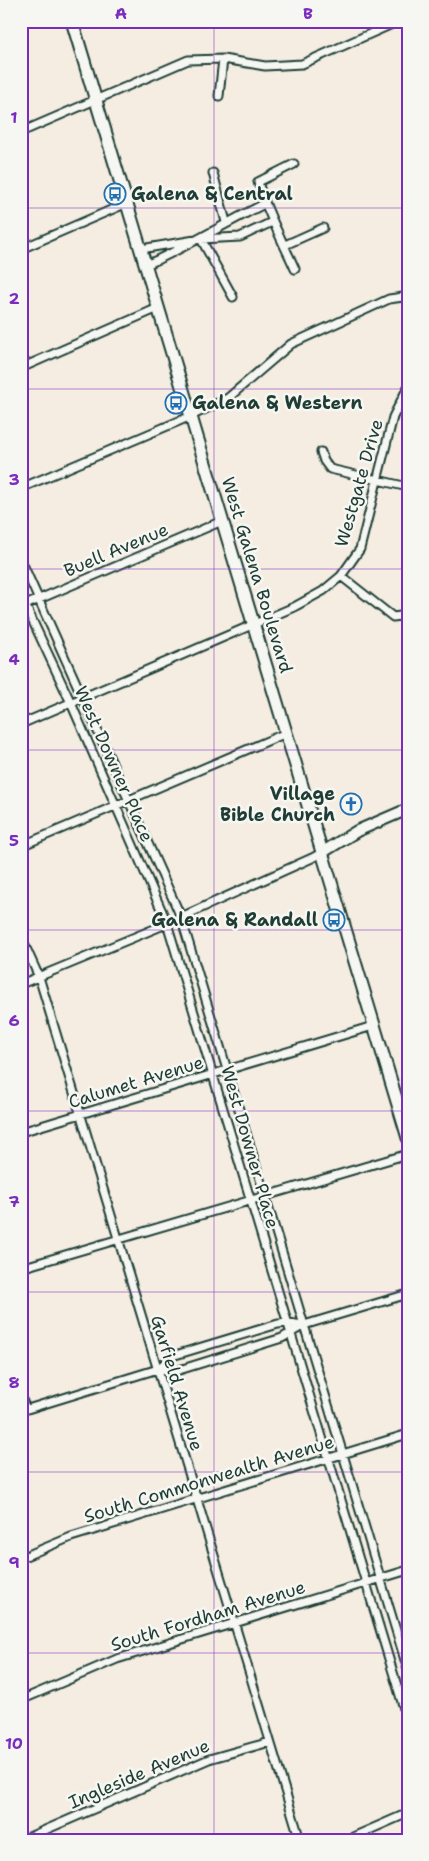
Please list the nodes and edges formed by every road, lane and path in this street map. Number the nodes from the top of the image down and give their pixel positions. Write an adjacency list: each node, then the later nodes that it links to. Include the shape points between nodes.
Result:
1 (72, 21): 5 (main road, West Galena Boulevard)
2 (399, 21): 3 (street, via 302,64 265,66)
3 (223, 59): 4 (street); 5 (street, via 188,60)
4 (219, 96)
5 (95, 99): 6 (street); 9 (main road, West Galena Boulevard)
6 (21, 132)
7 (294, 164): 10 (street, via 258,182)
8 (213, 173): 11 (street)
9 (127, 204): 16 (street); 17 (main road, West Galena Boulevard)
10 (264, 204): 11 (street); 12 (street)
11 (226, 222): 14 (street)
12 (272, 222): 14 (street, via 240,237); 15 (street)
13 (323, 228): 15 (street)
14 (201, 239): 17 (street); 18 (street); 20 (street)
15 (285, 245): 19 (street)
16 (21, 249)
17 (141, 249): 18 (main road, West Galena Boulevard)
18 (146, 265): 22 (main road, West Galena Boulevard)
19 (295, 269)
20 (233, 297)
21 (408, 300): 25 (street, via 403,297 389,299 291,344 228,398)
22 (158, 308): 23 (street); 25 (main road, West Galena Boulevard)
23 (21, 368)
24 (408, 387): 27 (street, Westgate Drive, via 394,417)
25 (191, 416): 29 (street); 30 (main road, West Galena Boulevard)
26 (321, 452): 27 (street, via 330,469)
27 (378, 480): 28 (street); 32 (street, Westgate Drive, via 360,549)
28 (408, 487)
29 (21, 488)
30 (222, 521): 34 (street, Buell Avenue); 37 (main road, West Galena Boulevard)
31 (21, 560): 34 (street, West Downer Place)
32 (340, 576): 36 (street, via 393,617); 37 (street, Westgate Drive, via 323,591)
33 (21, 596): 35 (street, West Downer Place)
34 (39, 599): 35 (street, Buell Avenue); 38 (street, West Downer Place)
35 (23, 606): 39 (street, West Downer Place)
36 (408, 615)
37 (254, 625): 38 (street, Westgate Drive); 41 (main road, West Galena Boulevard)
38 (84, 698): 39 (street, Westgate Drive); 42 (street, West Downer Place)
39 (71, 703): 40 (street, Westgate Drive); 43 (street, West Downer Place)
40 (21, 724)
41 (286, 733): 42 (street); 46 (main road, West Galena Boulevard)
42 (130, 800): 43 (street); 47 (street, West Downer Place)
43 (116, 806): 45 (street); 48 (street, West Downer Place)
44 (408, 810): 46 (main road, via 357,831)
45 (21, 846)
46 (323, 852): 47 (street); 52 (main road, West Galena Boulevard)
47 (181, 917): 48 (street); 53 (street, West Downer Place)
48 (167, 923): 50 (street); 54 (street, West Downer Place)
49 (21, 937): 50 (street, Garfield Avenue)
50 (39, 976): 51 (street); 55 (street, Garfield Avenue)
51 (21, 984)
52 (374, 1026): 53 (street, Calumet Avenue); 57 (main road, West Galena Boulevard)
53 (227, 1070): 54 (street, Calumet Avenue); 59 (street, West Downer Place)
54 (214, 1074): 55 (street, Calumet Avenue); 60 (street, West Downer Place)
55 (80, 1115): 56 (street, Calumet Avenue); 61 (street, Garfield Avenue)
56 (21, 1132)
57 (408, 1138)
58 (408, 1154): 59 (street)
59 (266, 1196): 60 (street); 65 (street, West Downer Place)
60 (250, 1201): 61 (street); 64 (street, West Downer Place)
61 (118, 1240): 62 (street); 67 (street, Garfield Avenue)
62 (21, 1268)
63 (408, 1294): 65 (street)
64 (288, 1323): 65 (street); 66 (street, West Downer Place); 67 (street, via 172,1356)
65 (304, 1325): 66 (street); 71 (street, West Downer Place)
66 (291, 1333): 67 (street, via 176,1371); 72 (street, West Downer Place)
67 (158, 1369): 69 (street); 73 (street, Garfield Avenue)
68 (21, 1397): 69 (street)
69 (24, 1410)
70 (408, 1434): 71 (street, South Commonwealth Avenue)
71 (342, 1454): 72 (street, South Commonwealth Avenue); 76 (street, West Downer Place)
72 (329, 1458): 73 (street, South Commonwealth Avenue); 77 (street, West Downer Place)
73 (196, 1498): 74 (street, South Commonwealth Avenue, via 71,1537); 78 (street, Garfield Avenue)
74 (21, 1558)
75 (408, 1570): 76 (street, South Fordham Avenue)
76 (380, 1579): 77 (street, South Fordham Avenue); 79 (street, West Downer Place)
77 (366, 1583): 78 (street, South Fordham Avenue); 81 (street, West Downer Place)
78 (234, 1624): 80 (street, South Fordham Avenue, via 117,1659); 82 (street, Garfield Avenue)
79 (408, 1670)
80 (21, 1700)
81 (408, 1722)
82 (270, 1742): 84 (street, Ingleside Avenue, via 209,1760); 85 (street, Garfield Avenue)
83 (408, 1813): 86 (street)
84 (22, 1840)
85 (300, 1840)
86 (346, 1840)

